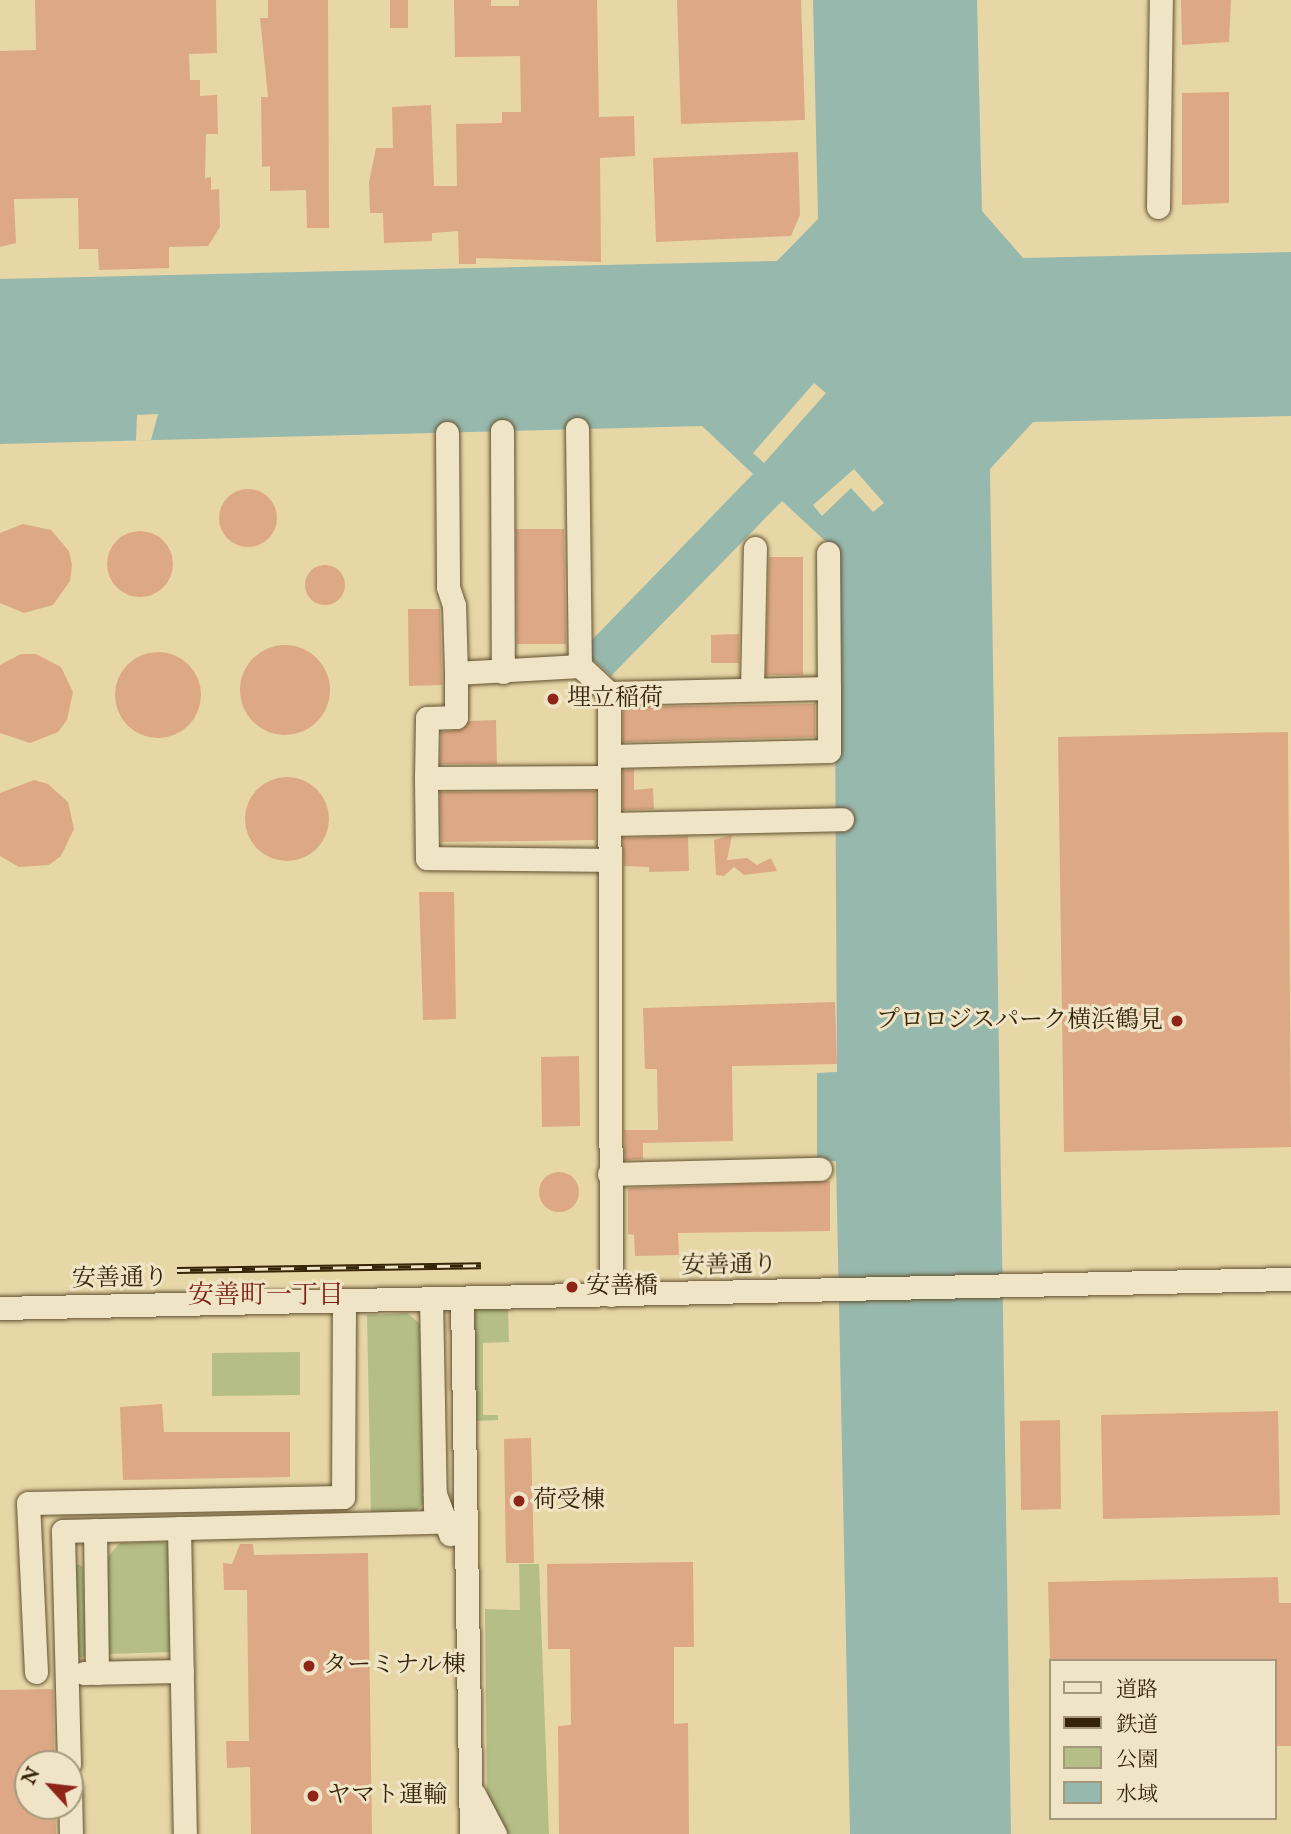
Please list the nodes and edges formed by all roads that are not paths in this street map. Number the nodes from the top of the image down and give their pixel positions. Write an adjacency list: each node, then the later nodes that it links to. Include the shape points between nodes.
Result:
1 (1161, 0): 2 (street)
2 (1158, 207)
3 (577, 429): 8 (street)
4 (502, 431): 9 (street)
5 (447, 433): 10 (street, via 448,587 454,605)
6 (755, 548): 12 (street)
7 (828, 553): 11 (street)
8 (580, 666): 9 (street); 13 (street)
9 (503, 672): 10 (street)
10 (456, 673): 15 (street, via 456,717 427,718)
11 (829, 688): 12 (street); 14 (street, via 830,751)
12 (752, 689): 13 (street)
13 (609, 693): 14 (street)
14 (609, 766): 15 (street); 17 (street)
15 (426, 778): 18 (street, via 427,858)
16 (842, 819): 17 (street)
17 (609, 824): 18 (street)
18 (609, 860): 20 (street)
19 (820, 1169): 20 (street)
20 (610, 1174): 22 (street)
21 (1291, 1279): 22 (street, 安善通り)
22 (611, 1295): 24 (street, 安善通り)
23 (431, 1299): 24 (street, 安善通り); 25 (street, 安善通り); 27 (street, via 435,1494)
24 (461, 1299): 27 (street)
25 (344, 1301): 26 (street, 安善通り); 31 (street, via 344,1497 29,1503)
26 (0, 1308)
27 (450, 1521): 28 (street); 35 (street); 39 (street)
28 (179, 1528): 29 (street); 30 (street)
29 (95, 1530): 32 (street); 33 (street, via 63,1531)
30 (182, 1671): 32 (street); 38 (street)
31 (36, 1672)
32 (97, 1673): 33 (street)
33 (67, 1674): 34 (street)
34 (69, 1750)
35 (470, 1785): 40 (street); 41 (street)
36 (71, 1823): 37 (street)
37 (89, 1834)
38 (185, 1834)
39 (455, 1834)
40 (471, 1834)
41 (495, 1834)

